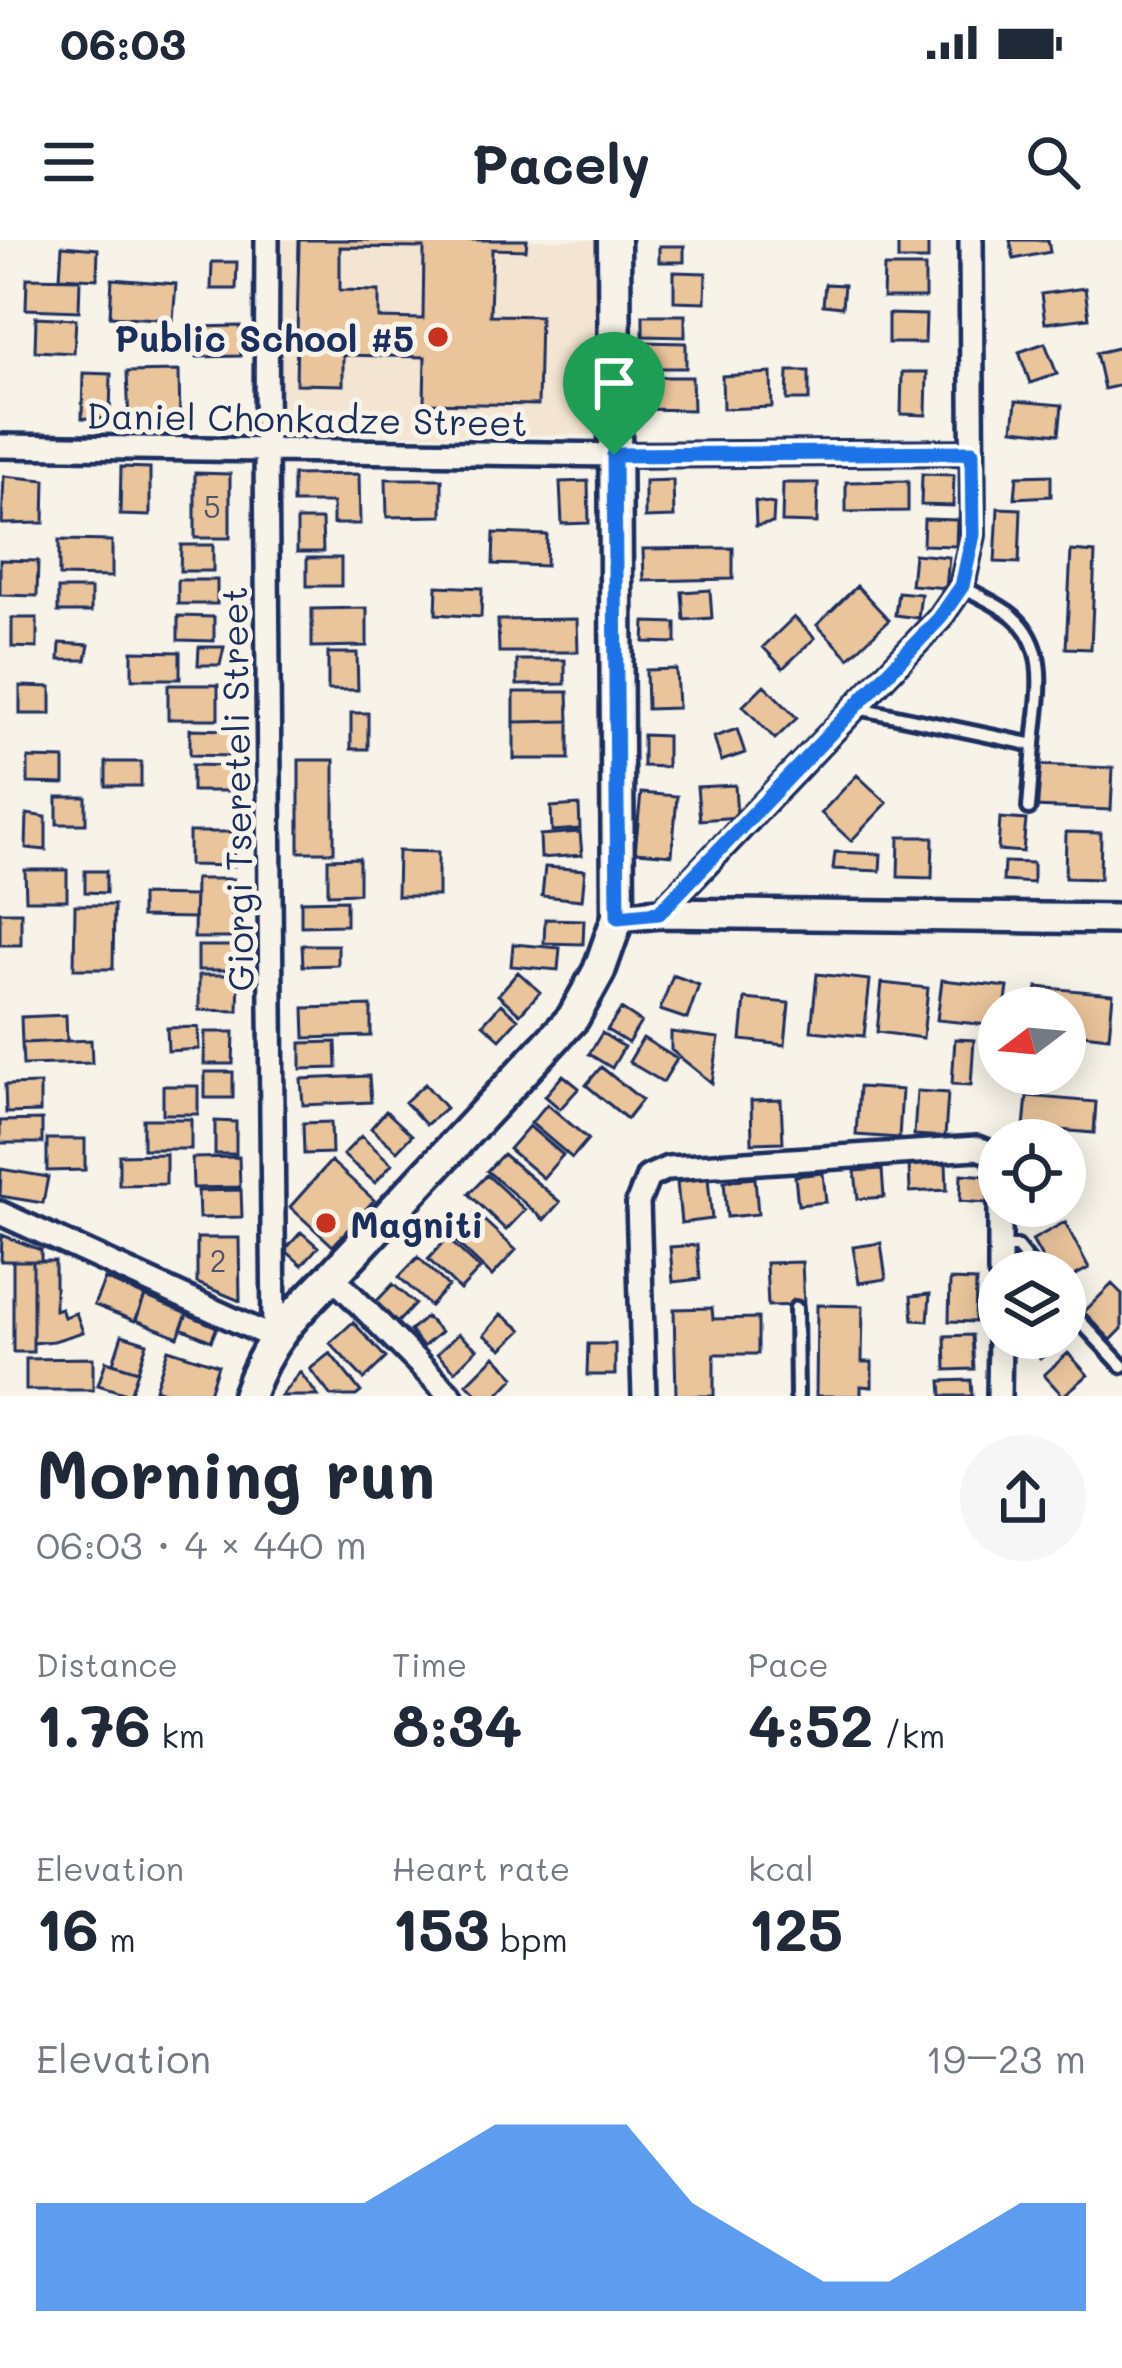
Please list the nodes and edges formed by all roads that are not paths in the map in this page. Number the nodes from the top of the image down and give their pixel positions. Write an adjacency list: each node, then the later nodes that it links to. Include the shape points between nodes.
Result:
1 (267, 240): 5 (street, Giorgi Tsereteli Street)
2 (614, 240): 7 (main road)
3 (971, 240): 6 (street)
4 (0, 446): 5 (street, Daniel Chonkadze Street)
5 (266, 451): 7 (street, Daniel Chonkadze Street); 24 (street, Giorgi Tsereteli Street)
6 (972, 452): 7 (street, Daniel Chonkadze Street); 8 (street, via 973,535)
7 (614, 455): 13 (main road)
8 (962, 586): 9 (street); 10 (lane, via 1030,635 1040,660)
9 (855, 707): 10 (lane); 12 (street)
10 (1034, 746): 11 (lane)
11 (1029, 808)
12 (659, 913): 13 (street); 14 (street)
13 (618, 917): 21 (main road, via 573,1018)
14 (1122, 919)
15 (978, 1149): 29 (street, via 668,1168 648,1177 638,1202)
16 (0, 1213): 24 (street)
17 (1000, 1227): 18 (street)
18 (1000, 1247): 19 (street); 20 (lane)
19 (1000, 1251)
20 (1020, 1251)
21 (332, 1276): 24 (main road); 28 (street)
22 (796, 1308): 30 (lane)
23 (1086, 1327): 26 (lane)
24 (274, 1338): 27 (main road)
25 (1000, 1359): 31 (street)
26 (1122, 1366)
27 (248, 1396)
28 (451, 1396)
29 (644, 1396)
30 (797, 1396)
31 (999, 1396)

